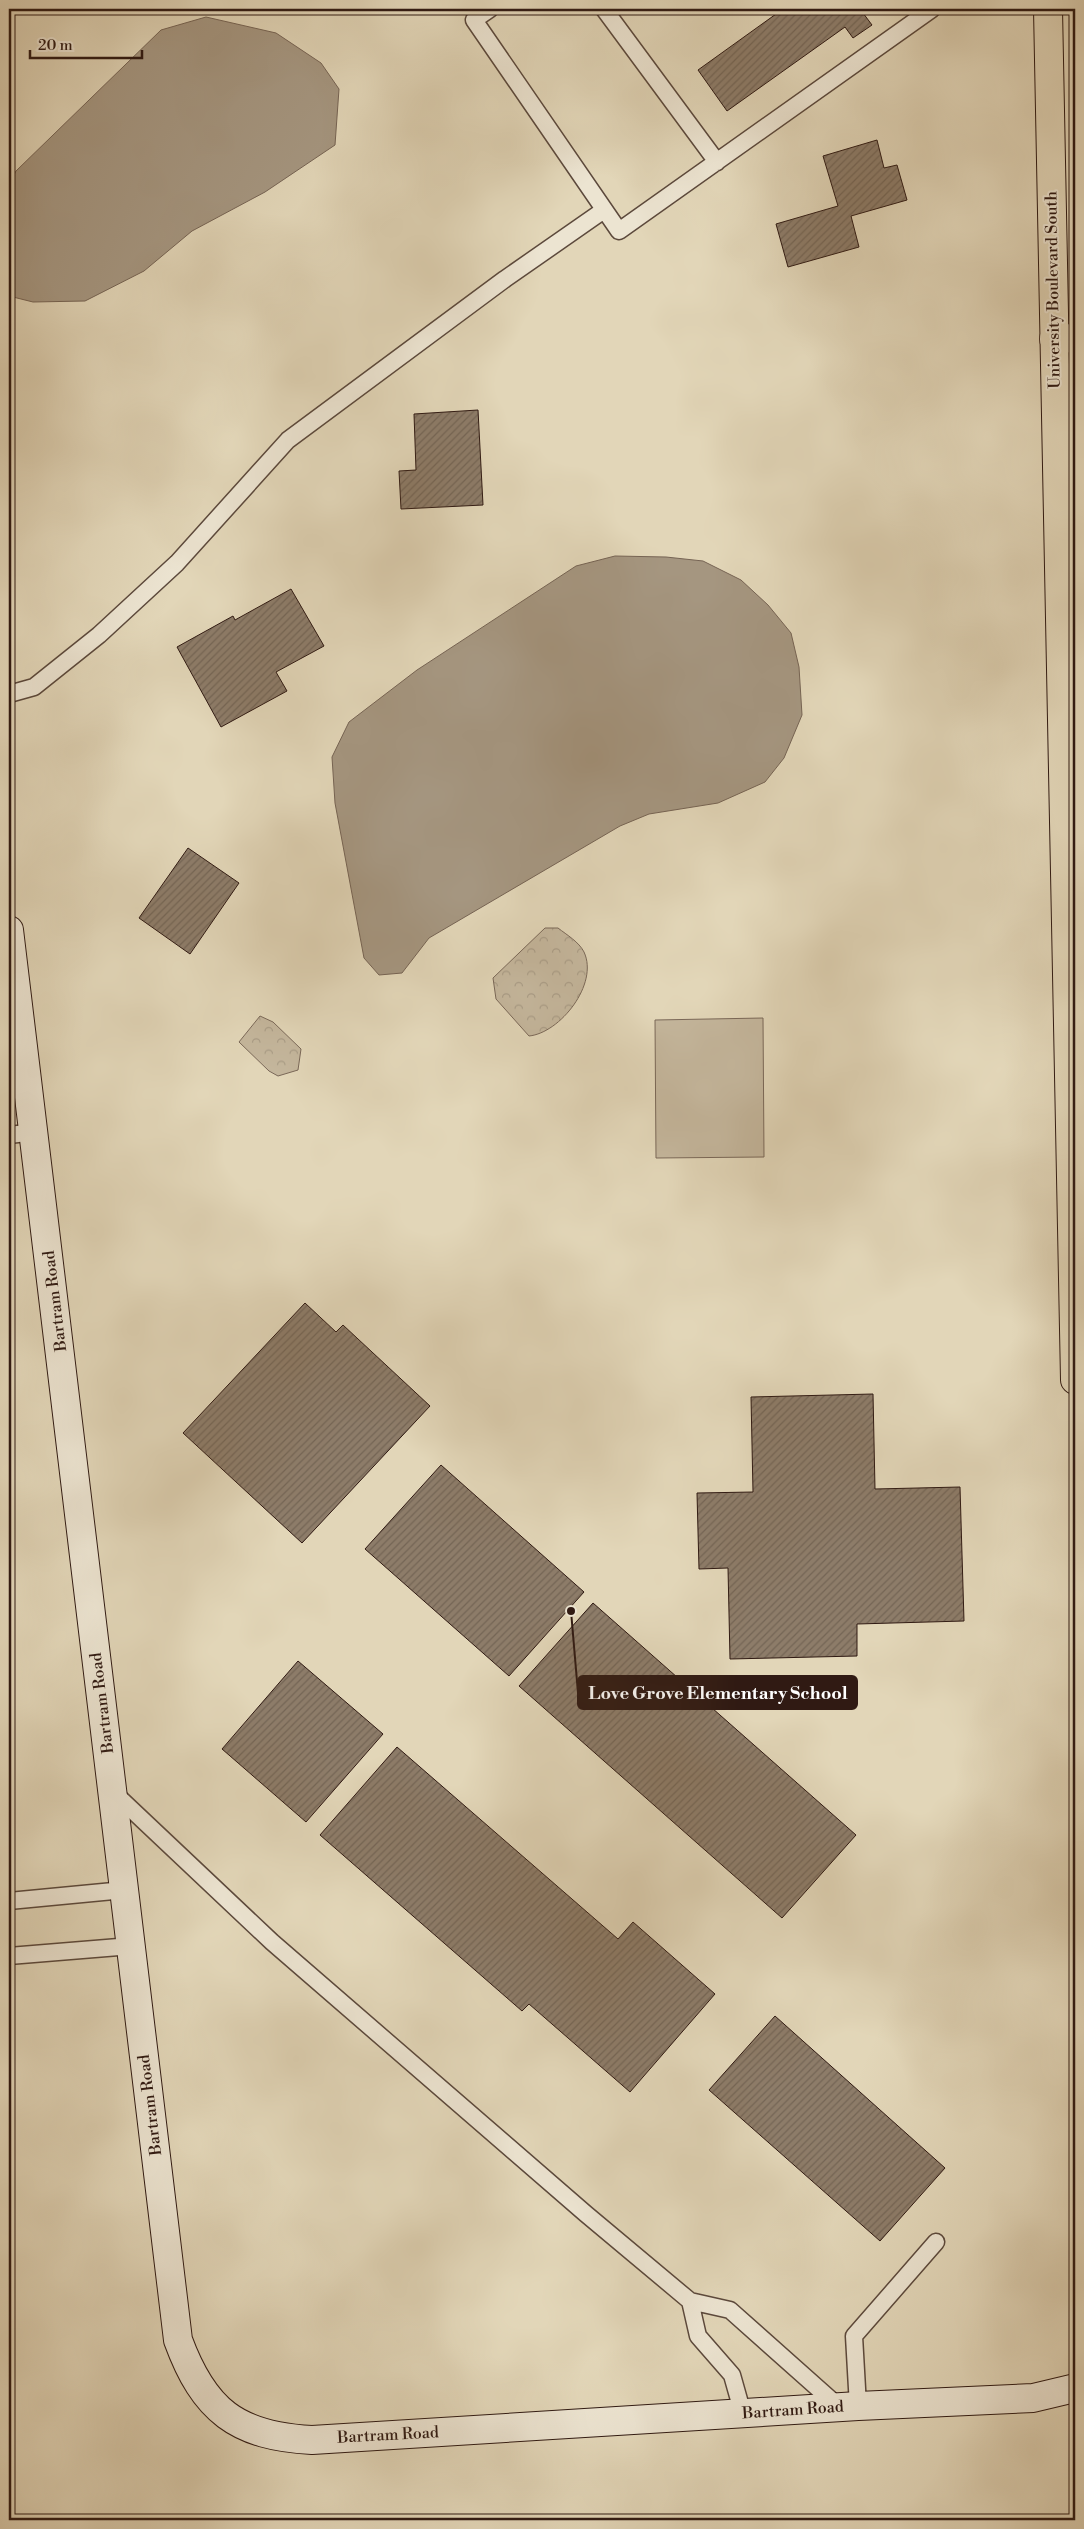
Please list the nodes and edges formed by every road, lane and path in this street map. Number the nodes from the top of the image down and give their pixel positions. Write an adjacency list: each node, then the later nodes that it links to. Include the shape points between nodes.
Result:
1 (490, 9): 6 (lane, via 474,20)
2 (604, 9): 5 (lane)
3 (932, 9): 5 (lane)
4 (1048, 9): 7 (main road, University Boulevard South)
5 (718, 162): 6 (lane, via 619,231)
6 (604, 210): 8 (lane, via 288,440 177,563 99,635 34,687)
7 (1065, 339): 11 (main road, University Boulevard South)
8 (9, 694)
9 (9, 930): 10 (street, Bartram Road)
10 (22, 1133): 12 (street, Bartram Road)
11 (1075, 1380)
12 (112, 1790): 13 (street, Bartram Road); 18 (lane, via 272,1942)
13 (124, 1890): 14 (lane); 15 (street, Bartram Road)
14 (9, 1901)
15 (131, 1946): 16 (lane); 21 (street, Bartram Road, via 178,2340 190,2372 226,2416 251,2430 280,2438 312,2440)
16 (9, 1956)
17 (936, 2242): 20 (lane, via 854,2336)
18 (690, 2301): 20 (lane, via 730,2310); 21 (lane, via 698,2336 732,2375)
19 (1075, 2388): 20 (street, Bartram Road, via 1033,2398)
20 (848, 2406): 21 (street, Bartram Road)
21 (743, 2414)

